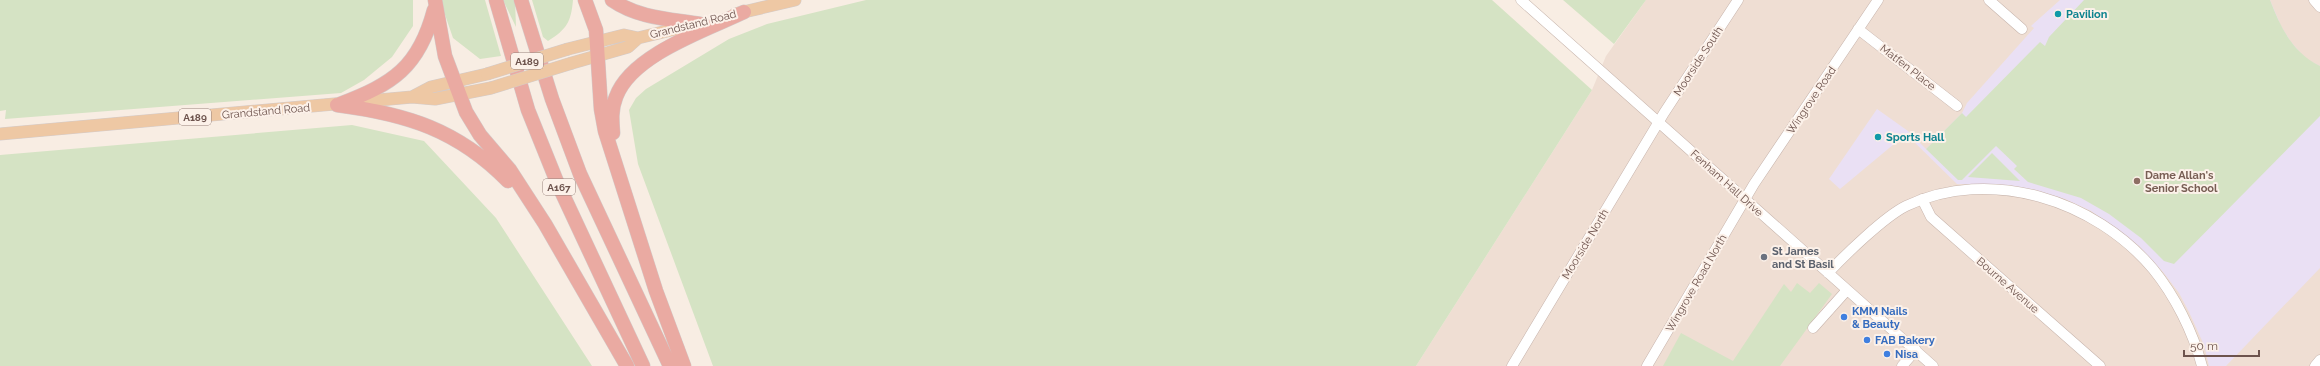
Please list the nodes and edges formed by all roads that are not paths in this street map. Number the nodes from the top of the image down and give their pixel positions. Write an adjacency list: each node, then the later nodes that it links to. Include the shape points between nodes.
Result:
1 (496, 0): 37 (highway, A167, via 528,110 556,182)
2 (521, 0): 38 (highway, A167, via 552,99 580,174)
3 (585, 0): 18 (highway, via 596,30)
4 (612, 0): 14 (highway, via 629,10 654,17)
5 (795, 0): 13 (main road, Grandstand Road / A189)
6 (1521, 0): 25 (street, Fenham Hall Drive)
7 (1738, 0): 25 (street, Moorside South)
8 (1878, 0): 15 (street, Wingrove Road)
9 (1990, 0): 16 (street)
10 (2314, 0): 12 (street)
11 (435, 3): 20 (highway, via 445,56); 23 (highway, via 425,38 402,71 372,92)
12 (2320, 8)
13 (744, 12): 14 (main road, Grandstand Road / A189); 27 (highway, via 668,48 635,69 624,81 613,108)
14 (700, 24): 17 (main road, Grandstand Road / A189)
15 (1858, 29): 24 (street, Matfen Place); 29 (street, Wingrove Road)
16 (2022, 29)
17 (638, 38): 18 (main road, Grandstand Road / A189, via 624,35); 19 (main road, Grandstand Road / A189, via 628,47)
18 (597, 41): 19 (highway); 20 (main road, Grandstand Road / A189, bridge)
19 (599, 56): 21 (main road, Grandstand Road / A189, bridge); 27 (highway, via 601,109)
20 (454, 81): 21 (highway); 22 (main road, Grandstand Road / A189, via 431,87)
21 (459, 95): 22 (main road, Grandstand Road / A189, via 435,99); 30 (highway, via 472,124 510,170)
22 (412, 97): 23 (main road, Grandstand Road / A189)
23 (337, 105): 26 (main road, Grandstand Road / A189); 30 (highway, via 378,110 401,116 454,139 495,168)
24 (1958, 106)
25 (1658, 122): 29 (street, Fenham Hall Drive); 40 (street, Moorside North)
26 (0, 134)
27 (614, 162): 39 (highway, via 656,291)
28 (1922, 199): 31 (street, via 1894,214); 44 (street, Bourne Avenue, via 1931,217); 45 (street, via 1959,190 1992,189 2026,193 2056,200 2094,220 2127,244 2160,279 2187,326)
29 (1744, 200): 31 (street, Fenham Hall Drive); 41 (street, Wingrove Road North)
30 (545, 224): 36 (highway)
31 (1828, 274): 32 (street, Fenham Hall Drive)
32 (1847, 290): 33 (street); 34 (street, Fenham Hall Drive)
33 (1813, 328)
34 (1916, 350): 42 (street); 43 (street, Fenham Hall Drive)
35 (2320, 360): 46 (street)
36 (626, 366)
37 (643, 366)
38 (670, 366)
39 (684, 366)
40 (1512, 366)
41 (1647, 366)
42 (1902, 366)
43 (1933, 366)
44 (2100, 366)
45 (2202, 366)
46 (2315, 366)

